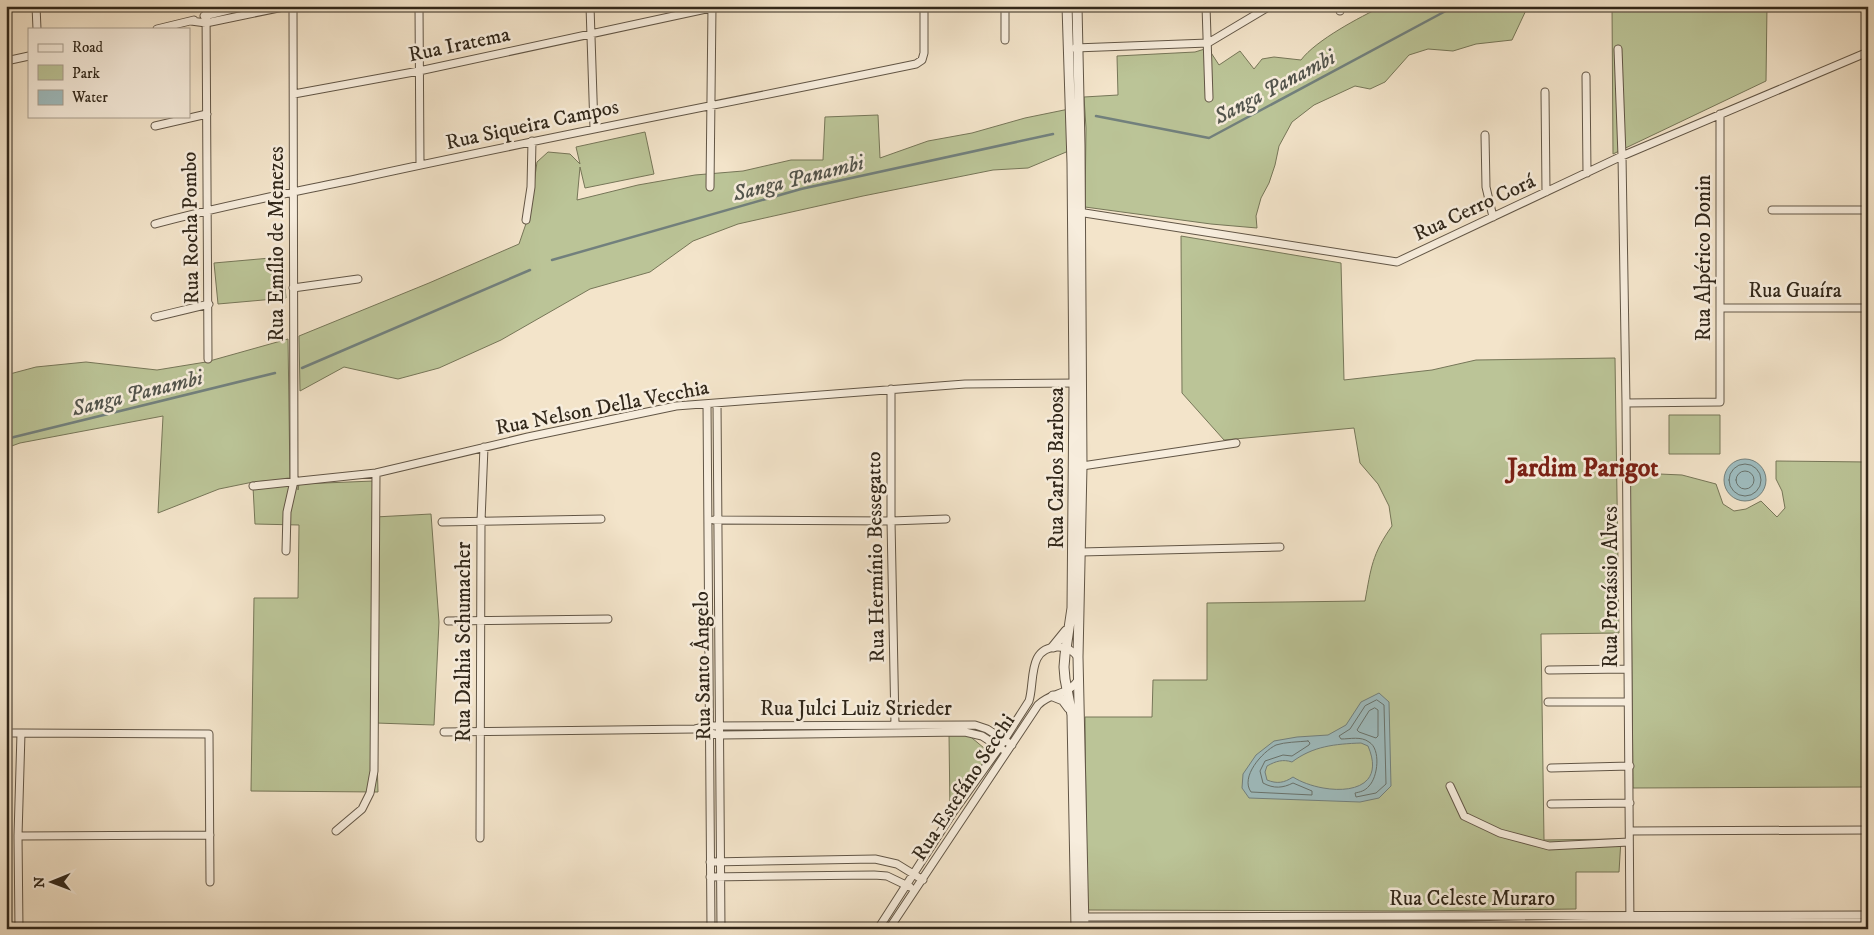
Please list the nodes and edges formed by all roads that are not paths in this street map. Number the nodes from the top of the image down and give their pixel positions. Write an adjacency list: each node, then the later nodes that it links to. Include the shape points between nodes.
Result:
1 (36, 6): 16 (street)
2 (206, 6): 15 (street, Rua Rocha Pombo)
3 (245, 6): 15 (street)
4 (288, 6): 15 (street)
5 (293, 6): 30 (street, Rua Emílio de Menezes)
6 (419, 6): 27 (street)
7 (590, 6): 18 (street)
8 (924, 6): 32 (street, Rua Siqueira Campos, via 924,53 916,64)
9 (1005, 6): 19 (street)
10 (1067, 6): 21 (street, Rua Carlos Barbosa)
11 (1077, 6): 22 (street, Rua Carlos Barbosa)
12 (1206, 6): 20 (street)
13 (1270, 6): 20 (street)
14 (715, 7): 18 (street, Rua Iratema); 32 (street)
15 (206, 19): 17 (street); 33 (street, Rua Rocha Pombo)
16 (37, 28)
17 (162, 28)
18 (589, 34): 27 (street, Rua Iratema); 38 (street)
19 (1005, 40)
20 (1208, 43): 22 (street); 31 (street)
21 (1068, 48): 22 (street); 50 (street, Rua Carlos Barbosa)
22 (1078, 48): 50 (street, Rua Carlos Barbosa)
23 (1618, 49): 41 (street, Rua Protássio Alves)
24 (1868, 52): 34 (street, Rua Cerro Corá)
25 (28, 56): 26 (street)
26 (6, 61)
27 (419, 71): 30 (street, Rua Iratema); 42 (street)
28 (1586, 76): 43 (street)
29 (1545, 92): 45 (street)
30 (294, 94): 46 (street, Rua Emílio de Menezes)
31 (1209, 98)
32 (710, 106): 38 (street, Rua Siqueira Campos); 44 (street)
33 (207, 114): 36 (street); 47 (street, Rua Rocha Pombo)
34 (1720, 114): 41 (street, Rua Cerro Corá); 57 (street, Rua Alpérico Donin)
35 (190, 118): 37 (street)
36 (190, 118)
37 (155, 126)
38 (594, 128): 40 (street, Rua Siqueira Campos)
39 (1485, 135): 51 (street, via 1486,187)
40 (532, 141): 42 (street, Rua Siqueira Campos); 52 (street)
41 (1622, 156): 43 (street, Rua Cerro Corá); 64 (street, Rua Protássio Alves)
42 (420, 165): 46 (street, Rua Siqueira Campos)
43 (1587, 173): 45 (street, Rua Cerro Corá)
44 (710, 187)
45 (1546, 192): 51 (street, Rua Cerro Corá)
46 (293, 193): 47 (street, Rua Siqueira Campos); 55 (street, Rua Emílio de Menezes)
47 (208, 209): 53 (street, Rua Siqueira Campos); 56 (street, Rua Rocha Pombo)
48 (1772, 210): 49 (street)
49 (1868, 210)
50 (1076, 212): 51 (street, Rua Cerro Corá, via 1397,262); 61 (street, Rua Carlos Barbosa)
51 (1493, 217)
52 (526, 220)
53 (155, 224)
54 (358, 279): 55 (street)
55 (293, 288): 70 (street, Rua Emílio de Menezes)
56 (209, 304): 59 (street); 60 (street, Rua Rocha Pombo)
57 (1721, 308): 58 (street, Rua Guaíra); 64 (street, Rua Alpérico Donin, via 1720,402)
58 (1868, 308)
59 (156, 317)
60 (208, 359)
61 (1078, 384): 62 (street, Rua Nelson Della Vecchia, via 965,384); 68 (street, Rua Carlos Barbosa); 85 (street, Rua Carlos Barbosa)
62 (892, 389): 63 (street, Rua Nelson Della Vecchia); 77 (street, Rua Hermínio Bessegatto)
63 (717, 403): 65 (street, Rua Nelson Della Vecchia); 75 (street, Rua Santo Ângelo)
64 (1626, 403): 89 (street, Rua Protássio Alves)
65 (707, 404): 67 (street, Rua Nelson Della Vecchia, via 676,406); 74 (street, Rua Santo Ângelo)
66 (1236, 442): 68 (street)
67 (484, 447): 69 (street, Rua Nelson Della Vecchia); 76 (street, Rua Dalhia Schumacher)
68 (1082, 466): 81 (street, Rua Carlos Barbosa)
69 (376, 473): 70 (street, Rua Nelson Della Vecchia); 116 (street, via 374,771 370,792 362,809)
70 (294, 481): 71 (street, Rua Nelson Della Vecchia); 80 (street, Rua Emílio de Menezes, via 287,512)
71 (253, 486)
72 (601, 519): 76 (street)
73 (946, 519): 77 (street)
74 (708, 520): 75 (street); 99 (street, Rua Santo Ângelo)
75 (718, 520): 77 (street); 98 (street, Rua Santo Ângelo)
76 (481, 521): 78 (street); 83 (street, Rua Dalhia Schumacher)
77 (891, 521): 97 (street, Rua Hermínio Bessegatto)
78 (442, 522)
79 (1280, 547): 81 (street)
80 (286, 551)
81 (1081, 552): 88 (street, Rua Carlos Barbosa)
82 (608, 619): 83 (street)
83 (481, 620): 84 (street); 101 (street, Rua Dalhia Schumacher)
84 (448, 621)
85 (1070, 627): 86 (street, Rua Carlos Barbosa); 87 (street)
86 (1066, 646): 87 (street); 88 (street); 92 (street, Rua Carlos Barbosa, via 1064,673)
87 (1052, 647): 105 (street, via 1037,659 1032,676 1032,694)
88 (1078, 657): 91 (street, Rua Carlos Barbosa)
89 (1627, 669): 90 (street); 95 (street, Rua Protássio Alves)
90 (1550, 670)
91 (1079, 679): 92 (street, Rua Estefáno Secchi); 112 (street, Rua Carlos Barbosa)
92 (1068, 691): 93 (street, Rua Estefáno Secchi); 96 (street, Rua Carlos Barbosa)
93 (1053, 696): 96 (street, via 1063,700); 106 (street, Rua Estefáno Secchi, via 1038,705)
94 (1548, 702): 95 (street)
95 (1628, 702): 109 (street, Rua Protássio Alves)
96 (1072, 715): 112 (street, Rua Carlos Barbosa)
97 (895, 725): 98 (street, Rua Julci Luiz Strieder); 105 (street, Rua Julci Luiz Strieder, via 975,725)
98 (720, 726): 99 (street, Rua Julci Luiz Strieder); 104 (street, Rua Santo Ângelo)
99 (708, 730): 101 (street, Rua Julci Luiz Strieder); 104 (street, Rua Julci Luiz Strieder); 122 (street, Rua Santo Ângelo)
100 (444, 732): 101 (street, Rua Julci Luiz Strieder)
101 (480, 732): 120 (street, Rua Dalhia Schumacher)
102 (6, 733): 103 (street)
103 (21, 733): 118 (street, via 209,734); 119 (street)
104 (720, 735): 107 (street, Rua Julci Luiz Strieder, via 965,732 982,736); 123 (street, Rua Santo Ângelo)
105 (1004, 740): 106 (street, Rua Julci Luiz Strieder); 107 (street)
106 (1012, 746): 108 (street, Rua Estefáno Secchi)
107 (999, 748): 108 (street, Rua Julci Luiz Strieder); 124 (street)
108 (1007, 752): 127 (street, Rua Estefáno Secchi)
109 (1630, 766): 110 (street); 113 (street, Rua Protássio Alves)
110 (1551, 768)
111 (1450, 786): 121 (street, via 1464,816 1500,833 1549,846)
112 (1078, 799): 135 (street, Rua Carlos Barbosa)
113 (1630, 803): 114 (street); 117 (street, Rua Protássio Alves)
114 (1550, 804)
115 (1868, 830): 117 (street)
116 (336, 831)
117 (1630, 831): 121 (street, Rua Protássio Alves)
118 (210, 835): 119 (street); 128 (street)
119 (18, 836): 136 (street)
120 (480, 838)
121 (1630, 842): 133 (street, Rua Protássio Alves)
122 (710, 862): 123 (street); 125 (street, Rua Santo Ângelo)
123 (722, 862): 124 (street, via 875,860 896,864); 126 (street, Rua Santo Ângelo)
124 (914, 874): 127 (street); 129 (street)
125 (710, 877): 126 (street); 137 (street, Rua Santo Ângelo)
126 (722, 877): 129 (street, via 874,875 887,876); 138 (street, Rua Santo Ângelo)
127 (923, 880): 130 (street, Rua Estefáno Secchi)
128 (210, 882)
129 (907, 885): 130 (street); 139 (street)
130 (916, 890): 140 (street, Rua Estefáno Secchi)
131 (1868, 915): 132 (street, Rua Celeste Muraro)
132 (1752, 919): 133 (street, Rua Celeste Muraro); 134 (street, Rua Celeste Muraro)
133 (1630, 922): 135 (street, Rua Celeste Muraro)
134 (1868, 922)
135 (1080, 924)
136 (19, 929)
137 (711, 929)
138 (721, 929)
139 (878, 929)
140 (889, 929)

